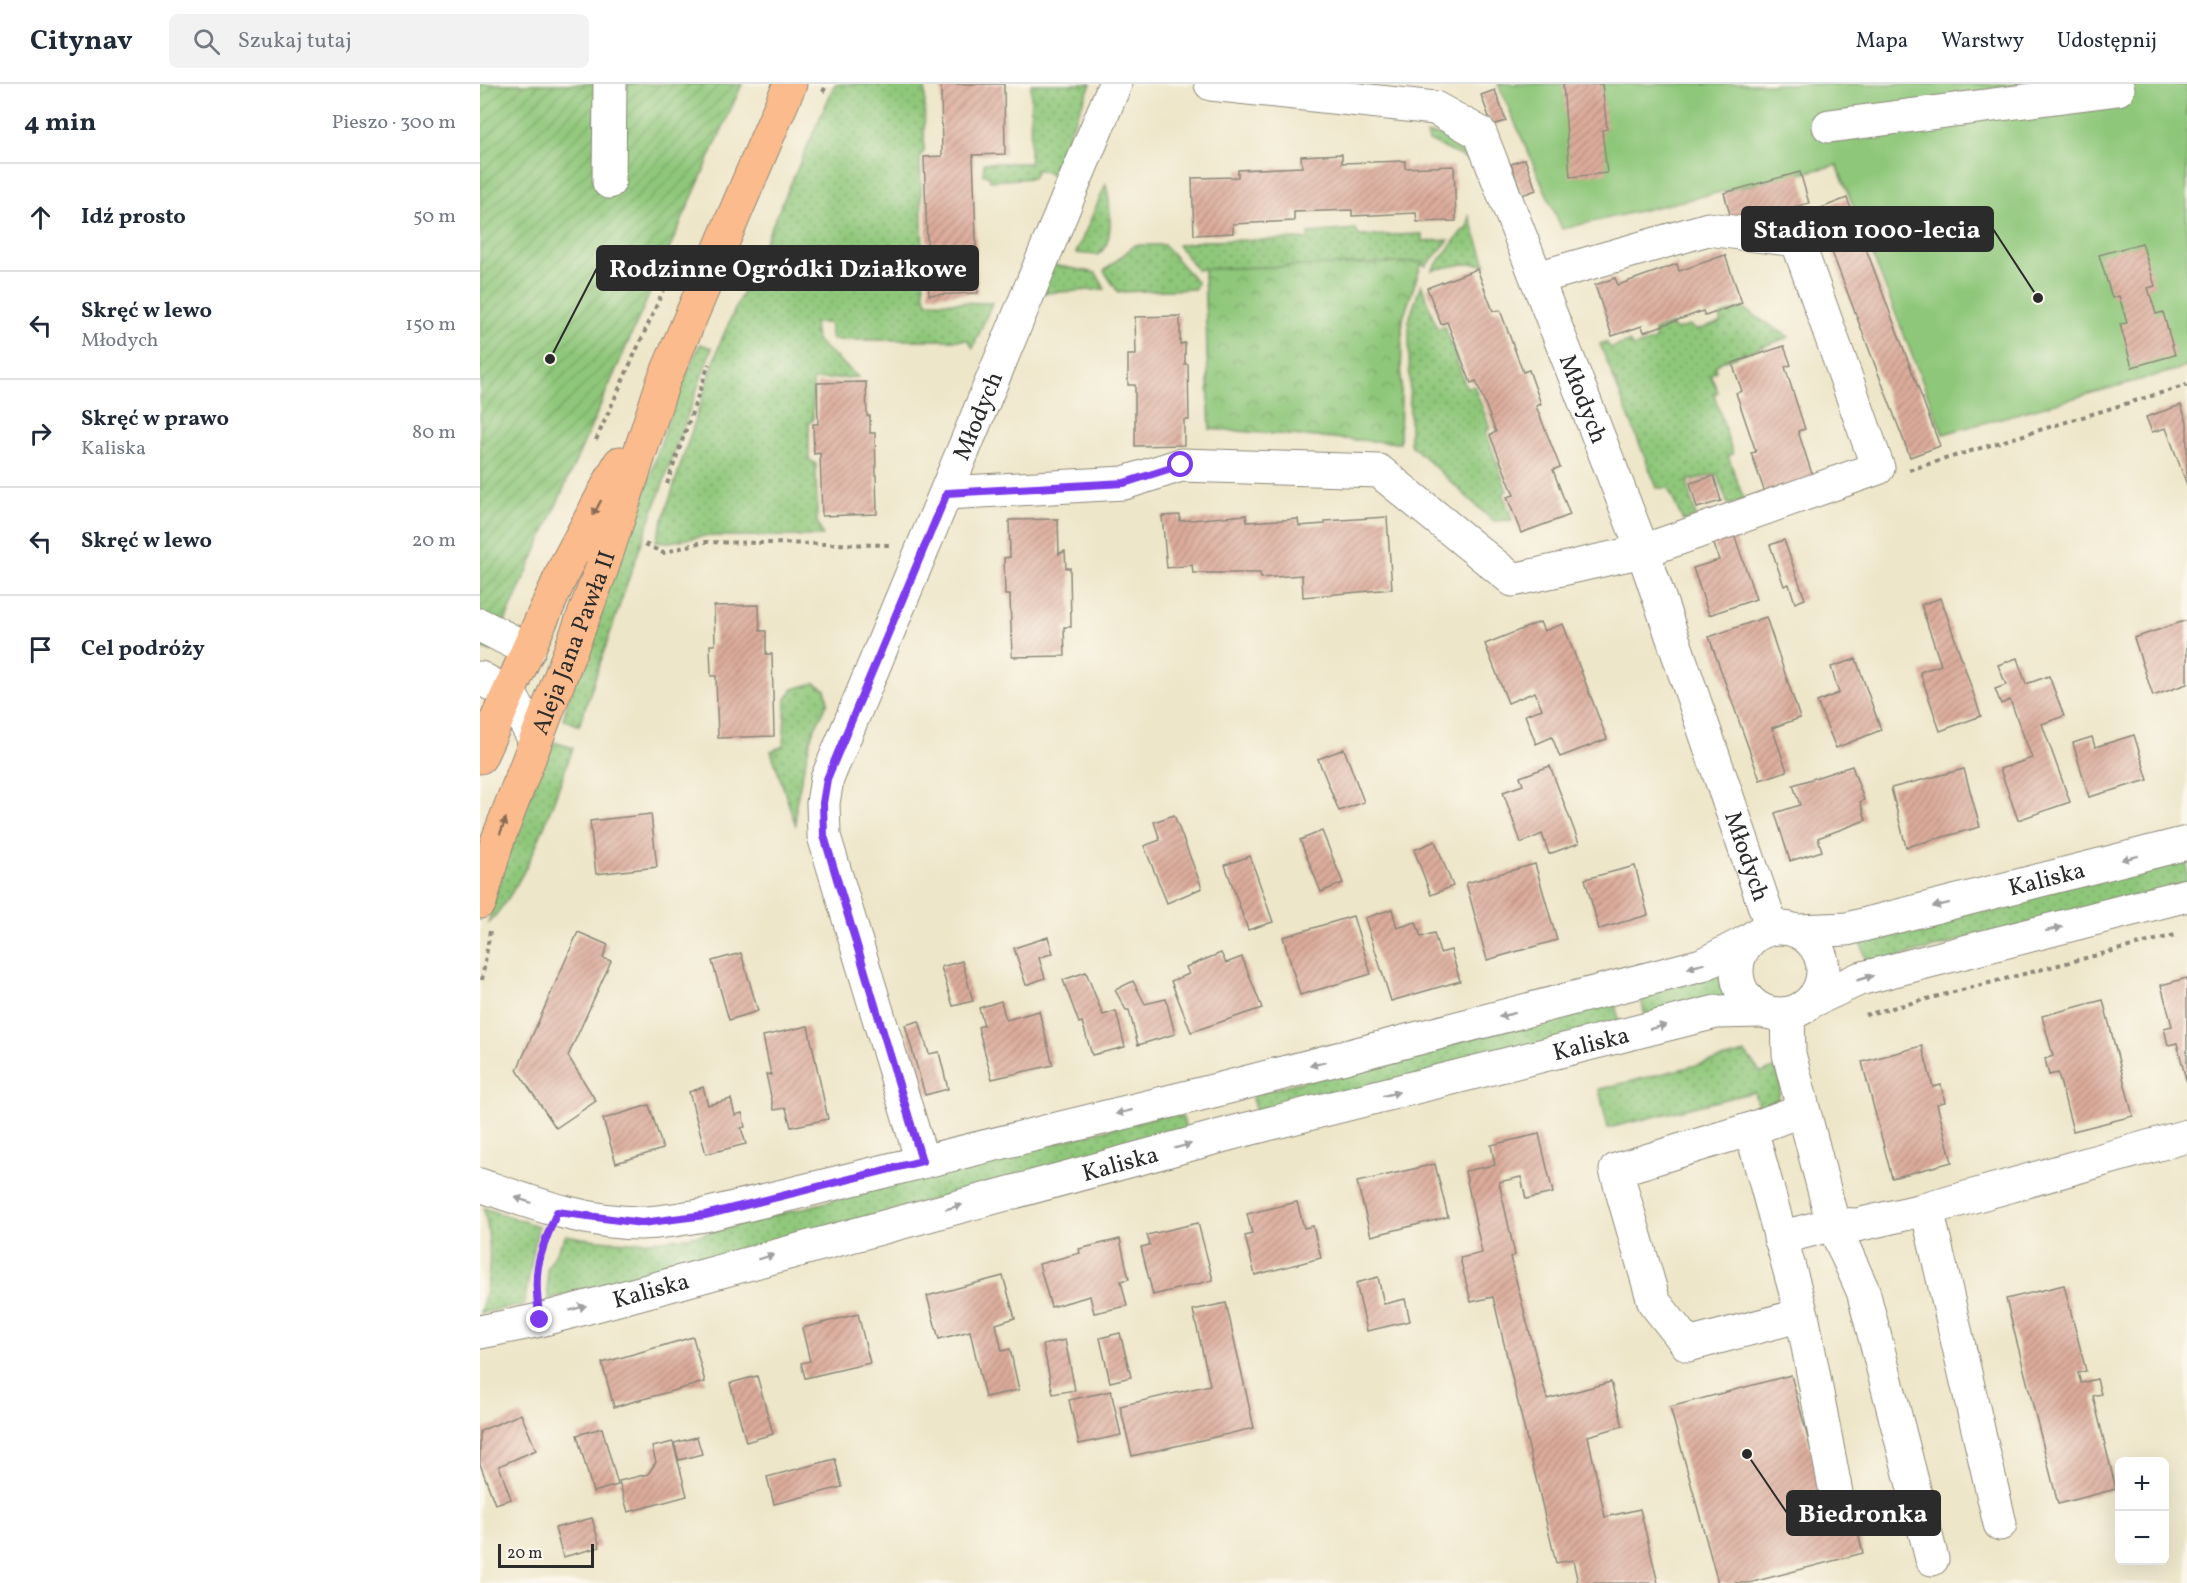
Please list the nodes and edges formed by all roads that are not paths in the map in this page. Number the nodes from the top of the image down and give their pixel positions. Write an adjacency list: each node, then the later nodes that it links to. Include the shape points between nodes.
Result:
1 (610, 84): 7 (street)
2 (790, 84): 9 (main road, Aleja Jana Pawła II)
3 (1115, 84): 10 (street, Młodych)
4 (1211, 84): 8 (street, Młodych, via 1434,108 1480,134)
5 (2118, 96): 6 (street)
6 (1829, 126)
7 (609, 182)
8 (1537, 278): 11 (street, Młodych); 11 (street, via 1708,229 1797,240 1878,468)
9 (663, 382): 13 (main road, Aleja Jana Pawła II, one-way to 13, via 566,566); 16 (main road, Aleja Jana Pawła II, via 602,568)
10 (947, 493): 11 (street, via 1124,483 1181,465 1379,471 1513,580); 28 (street, Młodych, via 827,779 823,803 824,836)
11 (1642, 552): 21 (street, Młodych)
12 (490, 630): 13 (street)
13 (529, 650): 15 (main road, Aleja Jana Pawła II)
14 (480, 678): 15 (street)
15 (510, 693): 16 (street); 17 (main road, Aleja Jana Pawła II)
16 (535, 740): 20 (main road, Aleja Jana Pawła II, one-way to 16, via 497,842)
17 (480, 758)
18 (2187, 843): 21 (street, Kaliska, one-way to 21, via 1847,929)
19 (2187, 895): 22 (street, Kaliska, one-way to 19, via 1859,979)
20 (480, 902)
21 (1773, 934): 22 (street, via 1736,965 1737,979 1741,992); 22 (street, via 1818,950 1823,963 1820,990); 23 (street, Kaliska, one-way to 23, via 1702,965)
22 (1787, 1009): 24 (street, via 1789,1054); 26 (street, Kaliska, one-way to 22, via 1716,1012)
23 (1221, 1089): 26 (street); 28 (street, Kaliska, one-way to 28)
24 (1802, 1110): 25 (street); 31 (street)
25 (1751, 1129): 32 (street); 33 (street, via 1616,1170 1654,1302 1688,1345)
26 (1232, 1133): 34 (street, Kaliska, one-way to 26, via 540,1320)
27 (2187, 1136): 30 (street)
28 (922, 1161): 29 (street, Kaliska, one-way to 29, via 705,1215 642,1223 557,1212)
29 (480, 1185)
30 (1927, 1209): 31 (street, via 1857,1225); 36 (street)
31 (1833, 1224): 32 (street); 37 (street, via 1863,1291)
32 (1780, 1238): 33 (street)
33 (1802, 1315): 35 (street)
34 (480, 1332)
35 (1836, 1493)
36 (2000, 1524)
37 (1932, 1558)

